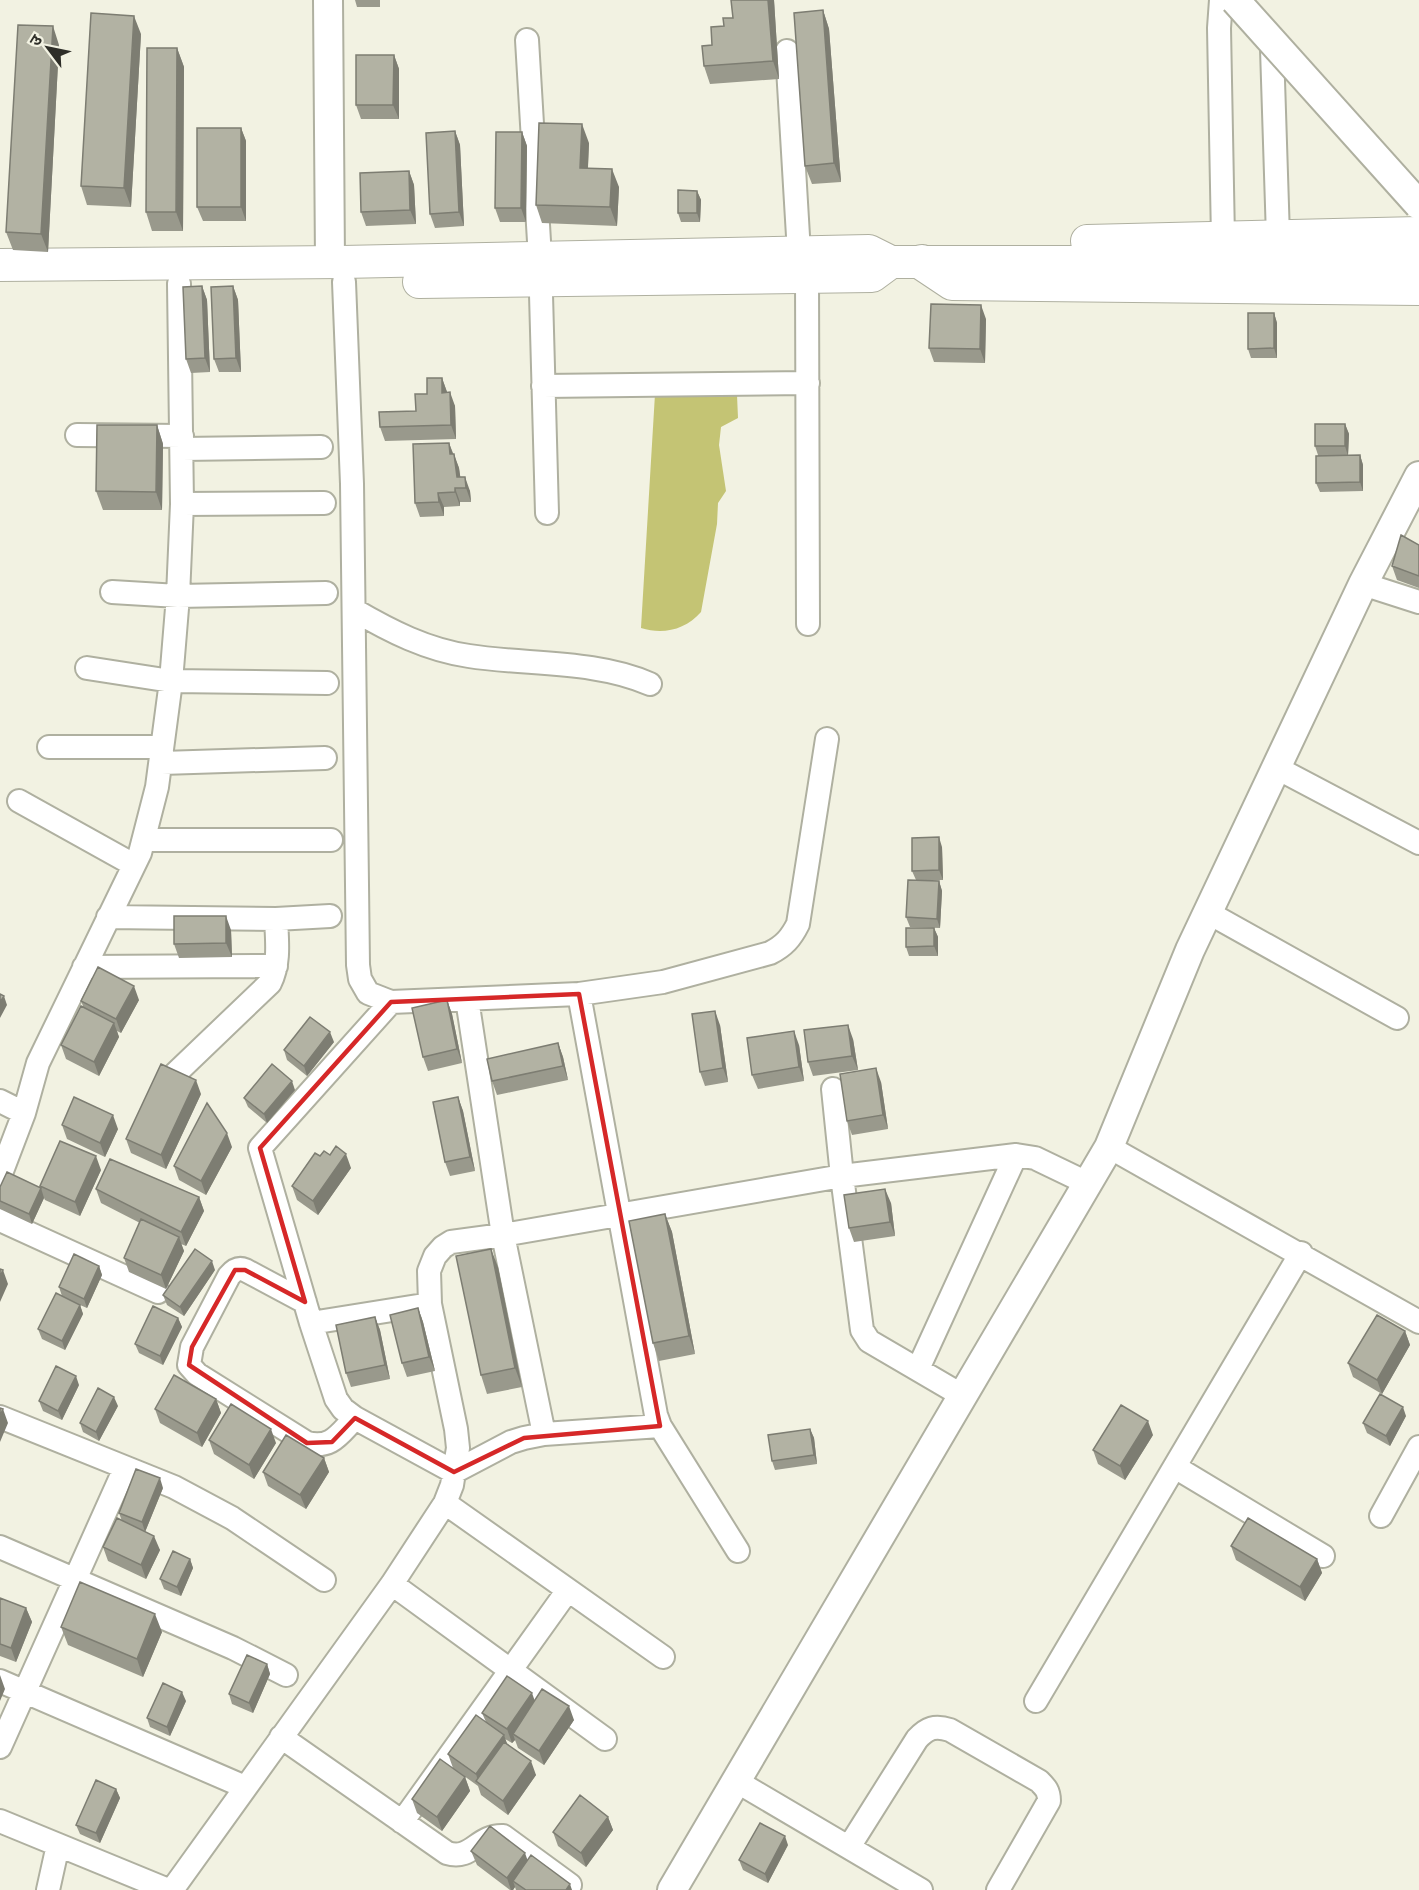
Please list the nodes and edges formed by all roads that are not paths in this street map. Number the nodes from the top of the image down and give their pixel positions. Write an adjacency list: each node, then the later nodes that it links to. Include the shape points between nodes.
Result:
1 (328, 0): 17 (main road)
2 (1221, 0): 5 (street); 11 (street)
3 (1235, 0): 8 (main road, bridge)
4 (527, 40): 16 (street)
5 (1272, 49): 7 (street); 10 (street)
6 (787, 51): 14 (street)
7 (1419, 187)
8 (1419, 205)
9 (1419, 233): 10 (highway)
10 (1278, 237): 11 (highway)
11 (1223, 239): 12 (highway, via 953,243)
12 (919, 262): 13 (highway); 14 (highway, via 872,276); 20 (highway, via 952,284)
13 (1419, 262)
14 (803, 264): 16 (highway); 21 (street)
15 (0, 265): 17 (highway)
16 (540, 269): 17 (highway); 22 (street)
17 (337, 272): 18 (highway); 35 (street, via 352,473)
18 (179, 284): 19 (highway); 24 (street)
19 (0, 287)
20 (1419, 289)
21 (807, 383): 22 (street); 36 (street)
22 (543, 386): 29 (street)
23 (77, 435): 24 (street)
24 (182, 442): 25 (street); 28 (street)
25 (321, 447)
26 (1419, 476): 30 (main road)
27 (324, 503): 28 (street)
28 (182, 504): 33 (street)
29 (547, 513)
30 (1363, 584): 34 (street); 45 (main road)
31 (112, 592): 33 (street)
32 (326, 593): 33 (street)
33 (178, 596): 38 (street)
34 (1419, 602)
35 (354, 610): 40 (street, via 393,633 426,646 467,656 619,672); 59 (street, via 358,965 368,993)
36 (808, 624)
37 (87, 668): 38 (street)
38 (171, 681): 39 (street); 43 (street)
39 (327, 683)
40 (650, 684)
41 (827, 739): 57 (street, via 798,924 791,937 770,953 663,982)
42 (49, 747): 43 (street)
43 (162, 755): 44 (street); 47 (street)
44 (325, 758)
45 (1275, 767): 49 (street); 51 (main road)
46 (19, 801): 50 (street)
47 (144, 840): 48 (street); 50 (street)
48 (331, 840)
49 (1419, 843)
50 (134, 865): 53 (street)
51 (1207, 912): 60 (street); 65 (main road)
52 (330, 916): 54 (street)
53 (108, 917): 54 (street); 56 (street)
54 (276, 919): 55 (street)
55 (276, 966): 56 (street); 61 (street, via 270,983)
56 (84, 967): 64 (street, via 38,1064)
57 (579, 994): 58 (street); 70 (street)
58 (467, 999): 59 (street); 72 (street)
59 (390, 1002): 76 (street, via 260,1148)
60 (1397, 1018)
61 (175, 1074)
62 (833, 1089): 68 (street)
63 (0, 1101): 64 (street)
64 (24, 1113): 67 (street)
65 (1109, 1147): 69 (main road); 73 (street)
66 (1016, 1155): 68 (street); 69 (street, via 1053,1165); 78 (street)
67 (0, 1176)
68 (842, 1176): 70 (street); 78 (street, via 862,1330 869,1341)
69 (1087, 1184): 79 (main road)
70 (618, 1215): 72 (street); 82 (street)
71 (0, 1220): 74 (street)
72 (503, 1235): 75 (street, via 451,1242 443,1247 429,1271); 83 (street)
73 (1301, 1253): 77 (street); 85 (street)
74 (158, 1292)
75 (429, 1304): 76 (street); 87 (street, via 456,1429)
76 (308, 1313): 81 (street, via 336,1399); 81 (street, via 245,1270 235,1270 192,1347 189,1365 197,1374 307,1443 320,1446 332,1442)
77 (1419, 1322)
78 (918, 1369): 79 (street)
79 (952, 1389): 106 (main road)
80 (0, 1418): 86 (street)
81 (355, 1418): 87 (street)
82 (660, 1426): 83 (street); 91 (street)
83 (544, 1434): 87 (street, via 511,1442)
84 (1419, 1448): 89 (street)
85 (1175, 1467): 92 (street); 102 (street)
86 (125, 1468): 93 (street); 94 (street, via 174,1487 232,1518)
87 (454, 1472): 88 (street)
88 (445, 1503): 95 (street); 96 (street)
89 (1381, 1516)
90 (0, 1546): 93 (street)
91 (738, 1551)
92 (1323, 1556)
93 (75, 1579): 99 (street); 101 (street)
94 (324, 1581)
95 (392, 1584): 98 (street); 103 (street)
96 (568, 1590): 97 (street); 98 (street)
97 (663, 1657)
98 (510, 1670): 104 (street); 109 (street)
99 (286, 1675)
100 (0, 1681): 101 (street)
101 (25, 1691): 105 (street); 107 (street)
102 (1036, 1701)
103 (281, 1737): 107 (street); 109 (street)
104 (605, 1739)
105 (0, 1747)
106 (736, 1780): 111 (street); 115 (main road)
107 (245, 1787): 114 (street)
108 (0, 1821): 110 (street)
109 (402, 1822): 112 (street, via 456,1856 484,1839 503,1836)
110 (58, 1845): 113 (street); 114 (street)
111 (849, 1847): 116 (street); 117 (street, via 917,1739 925,1730 942,1727 1047,1788 1049,1802)
112 (570, 1885)
113 (48, 1890)
114 (170, 1890)
115 (672, 1890)
116 (921, 1890)
117 (998, 1890)

